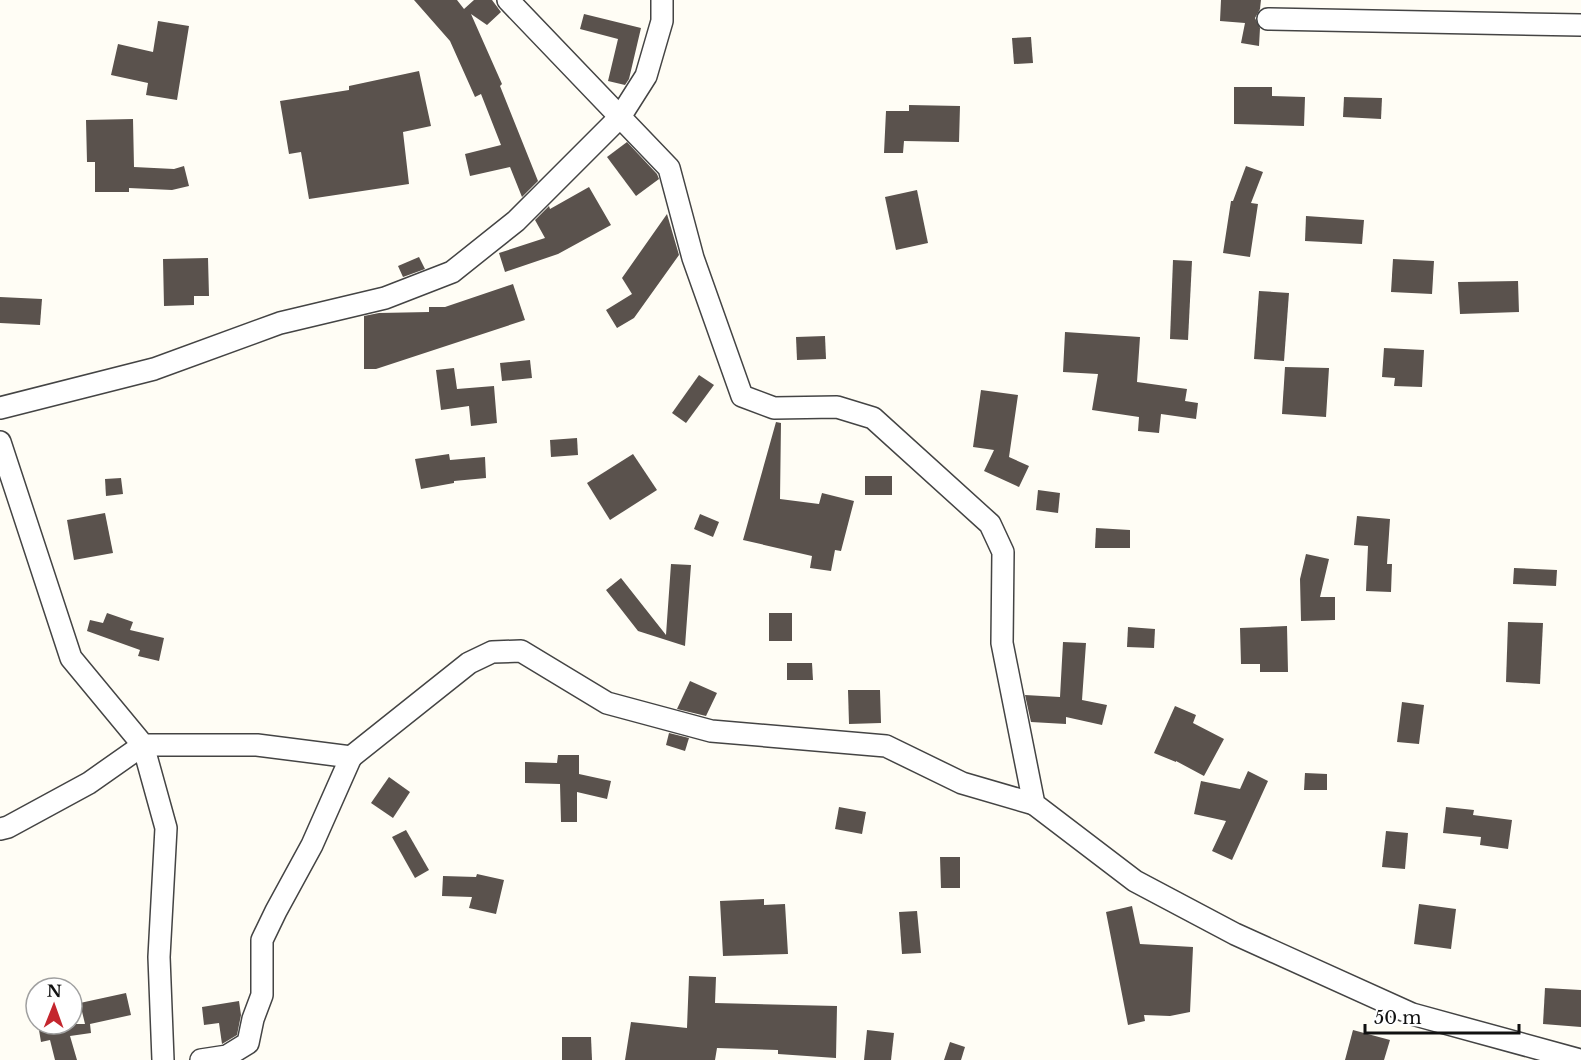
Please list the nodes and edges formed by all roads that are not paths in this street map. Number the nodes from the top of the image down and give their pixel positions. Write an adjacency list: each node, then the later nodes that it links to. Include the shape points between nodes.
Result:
1 (508, 0): 5 (street)
2 (662, 0): 5 (street, via 662,21 646,76)
3 (1268, 19): 4 (street)
4 (1581, 25)
5 (620, 117): 6 (street, via 516,221 452,272 385,298 280,323 154,369); 11 (street, via 669,168 693,258 742,396 774,408 837,407 873,418 990,524 1003,552 1002,643)
6 (0, 408)
7 (0, 442): 8 (street)
8 (9, 496): 9 (street, via 71,658)
9 (143, 745): 10 (street, via 257,745); 12 (street, via 89,783); 13 (street, via 166,828 159,957)
10 (351, 757): 11 (street, via 469,663 492,652 522,651 607,703 711,731 886,746 962,783); 14 (street, via 312,845 262,940 261,995 248,1043 227,1056)
11 (1034, 804): 15 (street, via 1135,881 1235,933 1412,1014)
12 (0, 829)
13 (164, 1060)
14 (201, 1060)
15 (1580, 1060)

